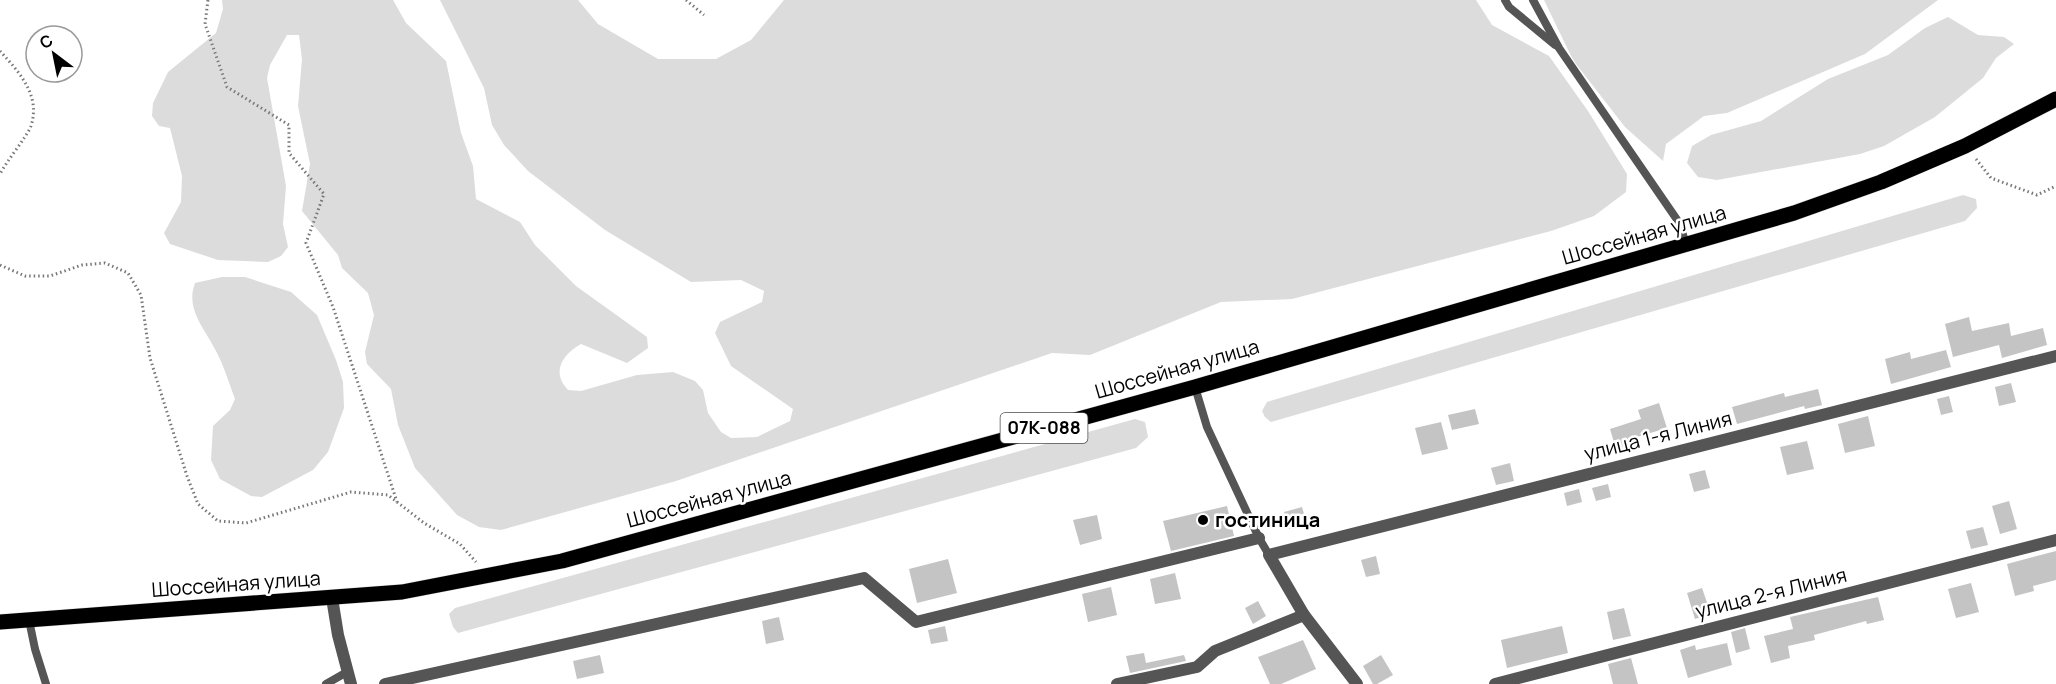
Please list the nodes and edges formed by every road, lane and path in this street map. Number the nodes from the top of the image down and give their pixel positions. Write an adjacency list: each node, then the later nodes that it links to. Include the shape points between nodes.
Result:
1 (208, 0): 16 (path, via 205,24 227,87 289,125 289,153 324,194 306,243 333,307)
2 (686, 0): 5 (path)
3 (1505, 0): 6 (lane)
4 (1533, 0): 6 (lane)
5 (704, 15)
6 (1559, 48): 12 (lane, via 1680,224)
7 (0, 51): 10 (path, via 24,79 34,106 30,127)
8 (2056, 99): 9 (main road, Шоссейная улица / 07К-088)
9 (1965, 146): 11 (path, via 1990,178 2037,195); 12 (main road, Шоссейная улица / 07К-088, via 1848,194)
10 (0, 174)
11 (2056, 186)
12 (1686, 245): 15 (main road, Шоссейная улица / 07К-088)
13 (0, 265): 16 (path, via 25,276 50,276 82,265 105,263 128,273 141,295 150,358 187,476 198,504 219,521 246,523 351,492 388,495)
14 (2056, 356): 19 (street, улица 1-я Линия)
15 (1195, 387): 17 (lane, via 1207,427); 20 (main road, Шоссейная улица / 07К-088, via 562,561)
16 (397, 502): 20 (path, via 460,544 476,560)
17 (1259, 538): 19 (lane); 29 (street, via 916,622 864,578)
18 (2056, 540): 32 (street, улица 2-я Линия)
19 (1269, 555): 22 (street)
20 (481, 578): 21 (main road, Шоссейная улица / 07К-088, via 402,592)
21 (332, 598): 23 (main road, Шоссейная улица / 07К-088); 25 (street)
22 (1304, 615): 30 (street, via 1215,651 1197,667); 31 (street)
23 (29, 620): 24 (main road, Шоссейная улица / 07К-088); 26 (lane)
24 (0, 622)
25 (347, 672): 27 (lane); 28 (street)
26 (46, 684)
27 (326, 684)
28 (351, 684)
29 (385, 684)
30 (1117, 684)
31 (1358, 684)
32 (1495, 684)

